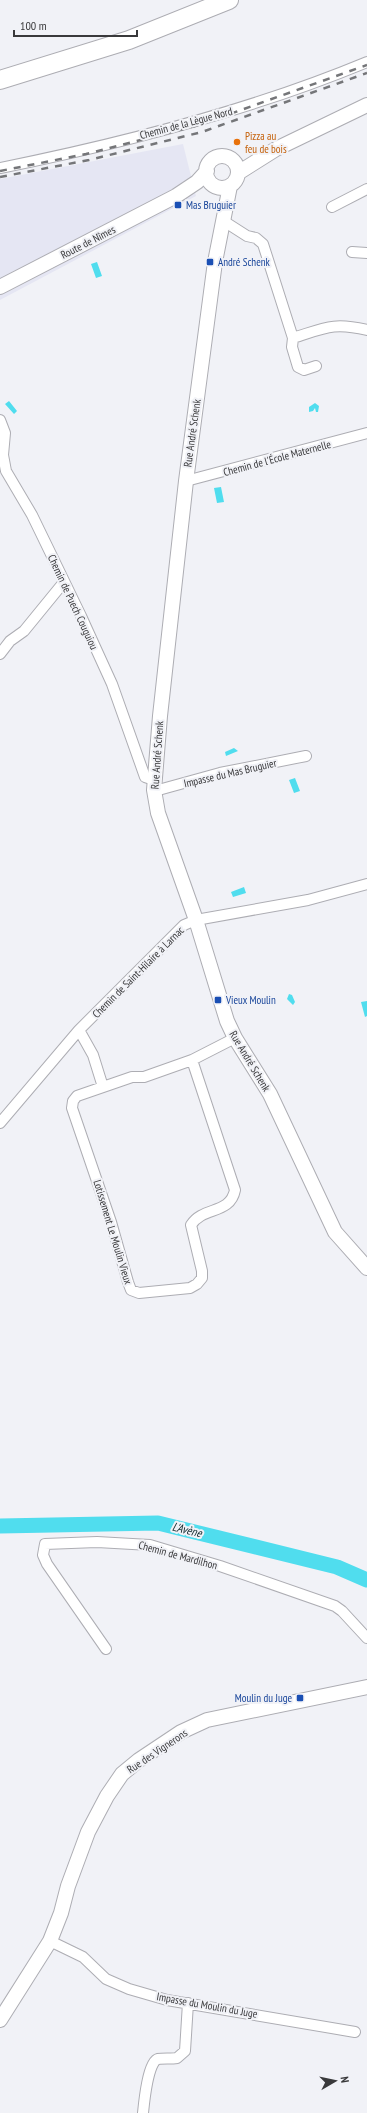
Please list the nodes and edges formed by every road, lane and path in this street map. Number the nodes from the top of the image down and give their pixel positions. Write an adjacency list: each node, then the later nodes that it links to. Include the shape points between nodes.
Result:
1 (199, 0): 4 (highway, via 103,36)
2 (229, 0): 5 (highway, via 128,40)
3 (367, 62): 8 (street, Chemin de la Lègue Nord, via 234,111)
4 (0, 68)
5 (0, 80)
6 (367, 105): 7 (street, Route de Nîmes)
7 (236, 167): 9 (street, Route de Nîmes, via 224,156 211,161); 10 (street, via 234,182)
8 (0, 168)
9 (206, 171): 10 (street, via 207,177); 12 (street, Route de Nîmes, via 197,182)
10 (220, 186): 12 (street, Route de Nîmes); 14 (street, Rue André Schenk)
11 (367, 189): 13 (street)
12 (176, 196): 17 (street, Route de Nîmes)
13 (332, 207)
14 (222, 220): 19 (street, via 263,244); 23 (street, Rue André Schenk)
15 (352, 252): 16 (street)
16 (367, 253)
17 (0, 287)
18 (367, 330): 19 (street, via 348,325 332,325)
19 (293, 338): 20 (street, via 292,347 299,369)
20 (316, 366)
21 (0, 420): 24 (street, Chemin de Puech Couguiou, via 5,433 3,455 6,471 32,515)
22 (367, 433): 23 (street, Chemin de l'École Maternelle)
23 (186, 481): 27 (street, Rue André Schenk)
24 (64, 582): 25 (street, via 24,631 10,641); 27 (street, Chemin de Puech Couguiou, via 112,684 145,777)
25 (0, 654)
26 (306, 756): 27 (street, Impasse du Mas Bruguier, via 220,773 162,789)
27 (154, 785): 29 (street, Rue André Schenk, via 158,813)
28 (367, 884): 29 (street, Chemin de Saint-Hilaire à Larnac, via 308,900)
29 (196, 920): 30 (street, Chemin de Saint-Hilaire à Larnac, via 184,925); 31 (street, Rue André Schenk, via 227,1021)
30 (79, 1030): 33 (street, via 92,1055); 34 (street, Chemin de Saint-Hilaire à Larnac)
31 (235, 1038): 32 (street, Lotissement Le Moulin Vieux); 35 (street, Rue André Schenk, via 270,1094 334,1232)
32 (192, 1060): 33 (street, Lotissement Le Moulin Vieux, via 144,1078 132,1077); 33 (street, Lotissement Le Moulin Vieux, via 235,1190 229,1204 195,1219 191,1226 202,1278 190,1288 139,1293 131,1290 72,1108 77,1096)
33 (103, 1087)
34 (0, 1123)
35 (367, 1268)
36 (367, 1638): 37 (street, Chemin de Mardilhon, via 335,1606 188,1555 127,1542 45,1544 43,1555 46,1564)
37 (106, 1649)
38 (367, 1687): 39 (street, Rue des Vignerons, via 207,1720 181,1732 138,1760 122,1774 94,1818)
39 (50, 1941): 40 (street, Impasse du Moulin du Juge, via 83,1957 106,1979 167,2000); 41 (street, Rue des Vignerons)
40 (188, 2003): 43 (street, Impasse du Moulin du Juge); 44 (street, via 185,2051 177,2058 154,2061)
41 (5, 2004): 42 (street, Rue des Vignerons)
42 (0, 2020)
43 (355, 2032)
44 (142, 2113)

